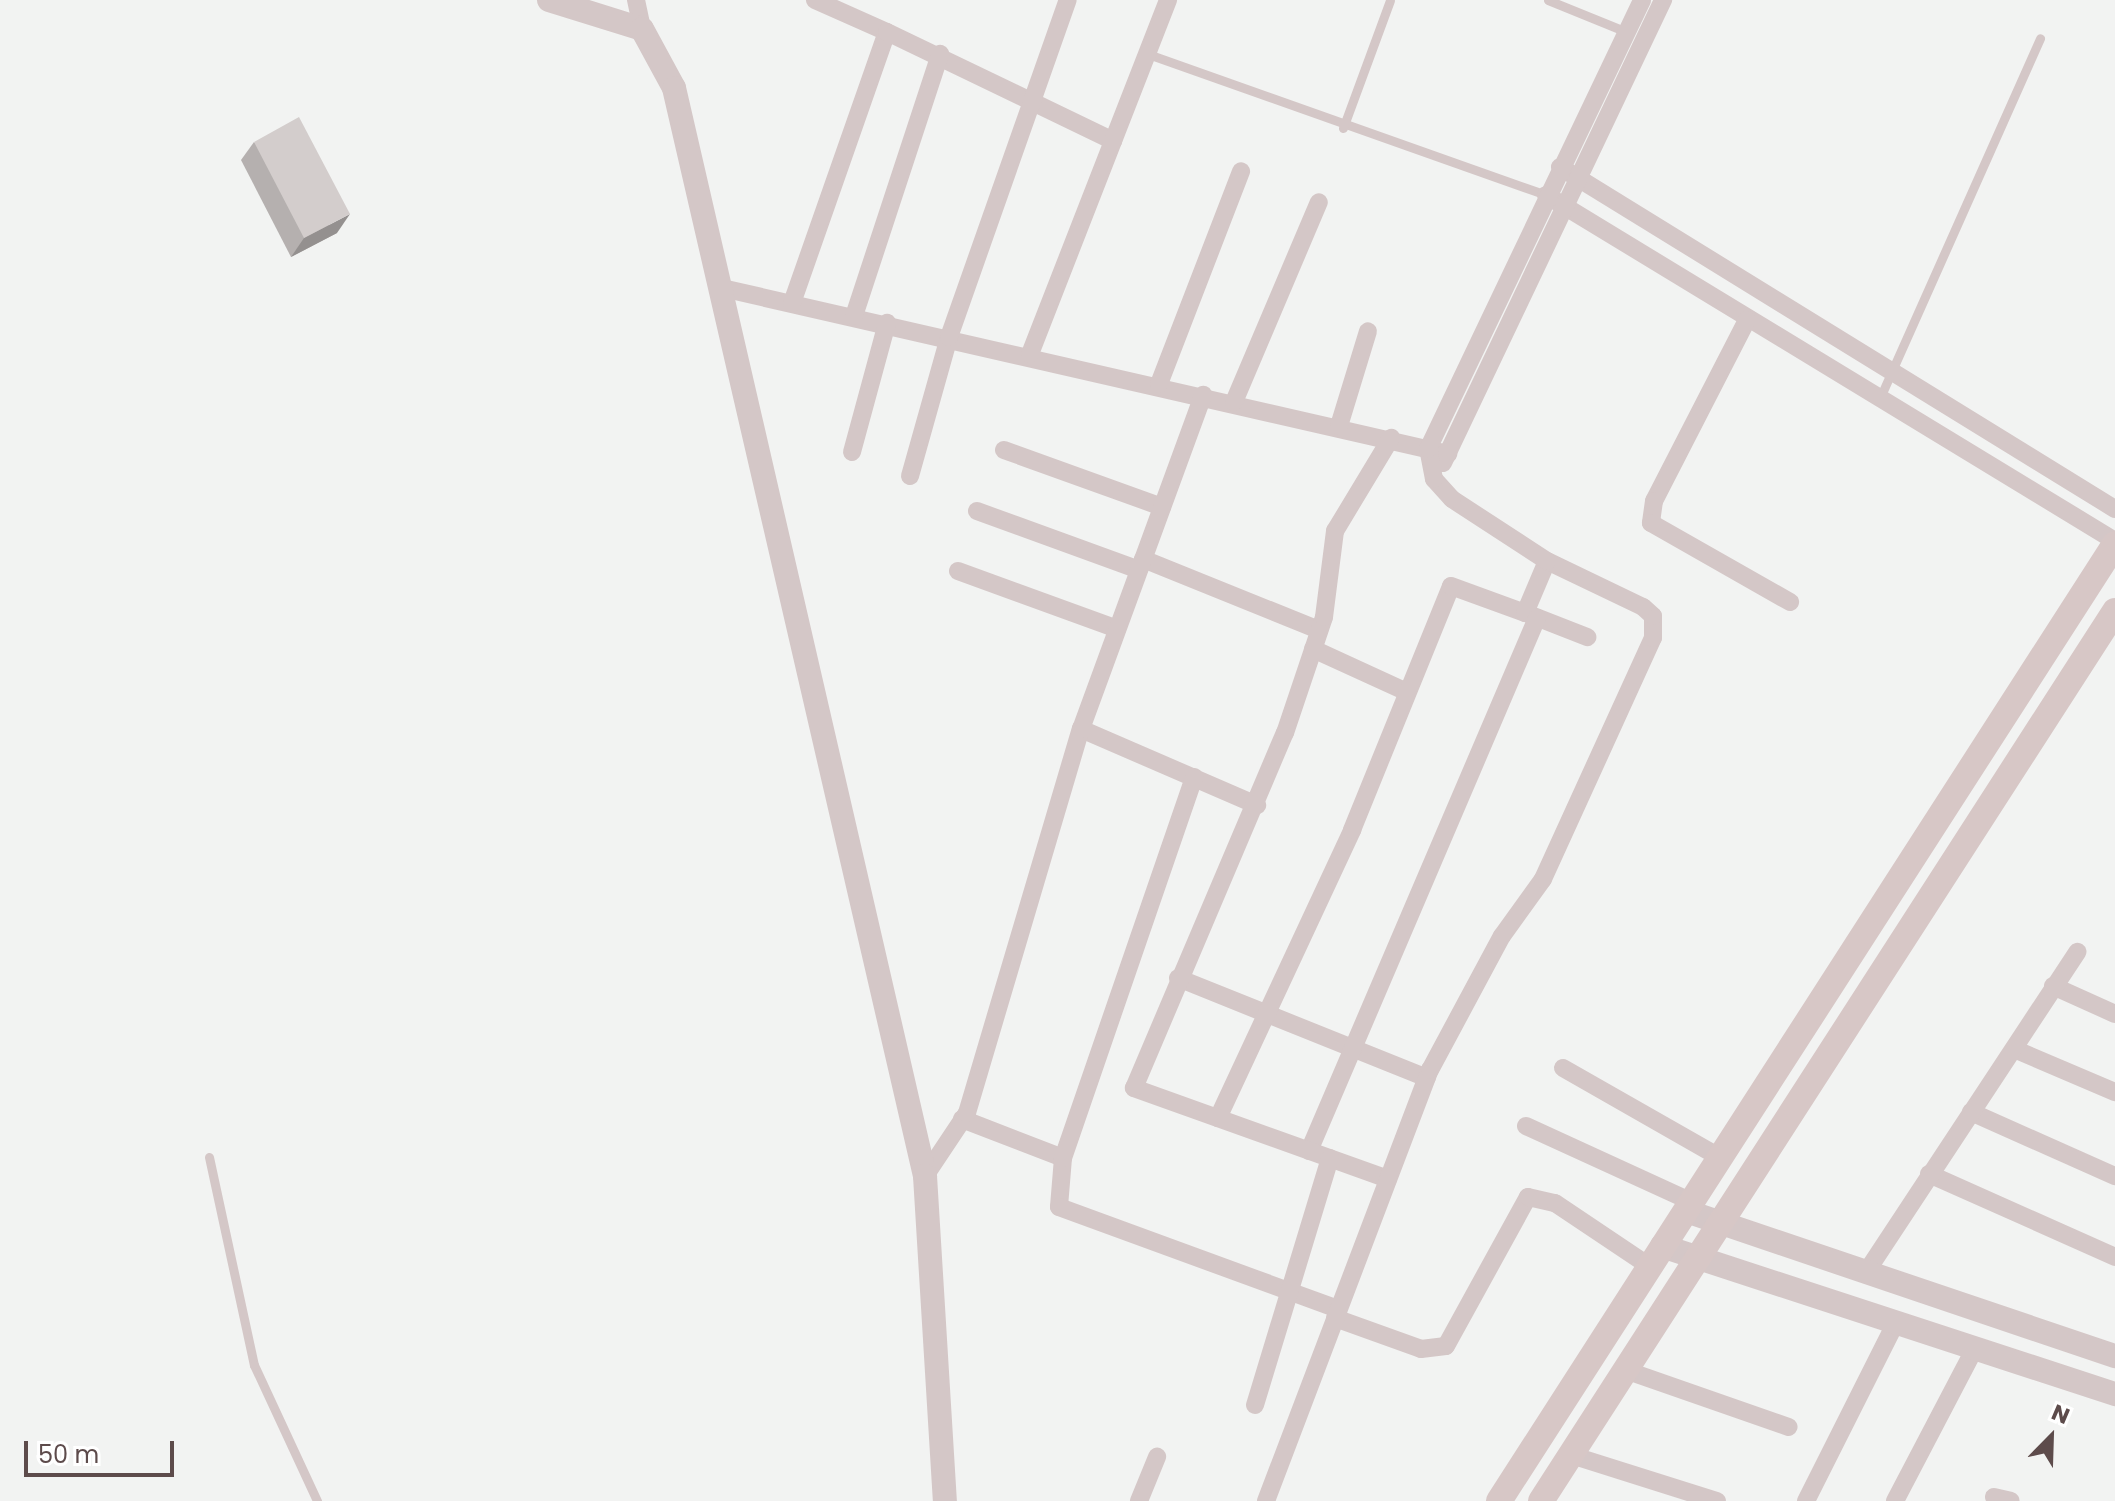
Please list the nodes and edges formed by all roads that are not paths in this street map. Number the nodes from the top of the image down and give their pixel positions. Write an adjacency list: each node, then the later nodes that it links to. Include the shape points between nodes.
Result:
1 (549, 0): 10 (street)
2 (636, 0): 10 (street)
3 (815, 0): 11 (street)
4 (1068, 0): 16 (street)
5 (1168, 0): 15 (street)
6 (1390, 0): 17 (lane)
7 (1548, 0): 12 (lane)
8 (1642, 0): 12 (street)
9 (1663, 0): 12 (street)
10 (642, 29): 25 (street, via 674,88)
11 (887, 32): 14 (street); 26 (street)
12 (1636, 36): 19 (street); 21 (street)
13 (2040, 38): 33 (lane)
14 (940, 54): 16 (street); 27 (street)
15 (1148, 54): 17 (lane); 18 (street)
16 (1034, 107): 18 (street); 31 (street)
17 (1343, 128): 22 (lane)
18 (1113, 141): 32 (street)
19 (1560, 167): 21 (street); 22 (street)
20 (1241, 171): 34 (street)
21 (1577, 176): 24 (street); 33 (street)
22 (1546, 195): 24 (street); 40 (street)
23 (1319, 202): 37 (street)
24 (1564, 202): 28 (street); 43 (street)
25 (722, 288): 26 (street); 84 (street)
26 (792, 303): 27 (street)
27 (854, 316): 29 (street)
28 (1747, 320): 36 (street); 53 (street, via 1654,501 1651,523)
29 (887, 323): 31 (street); 42 (street)
30 (1368, 331): 38 (street)
31 (949, 337): 32 (street); 44 (street)
32 (1030, 354): 34 (street)
33 (1891, 374): 36 (lane); 47 (street)
34 (1159, 384): 35 (street)
35 (1203, 395): 37 (street); 46 (street)
36 (1879, 400): 49 (street)
37 (1234, 402): 38 (street)
38 (1339, 426): 39 (street)
39 (1391, 438): 40 (street); 57 (street, via 1335,531)
40 (1428, 449): 43 (street); 45 (street)
41 (1004, 450): 46 (street)
42 (852, 452)
43 (1448, 454): 45 (street)
44 (910, 476)
45 (1434, 479): 50 (street, via 1471,513)
46 (1162, 507): 51 (street)
47 (2115, 509)
48 (977, 511): 51 (street)
49 (2115, 543): 82 (main road)
50 (1547, 561): 55 (street); 72 (street, via 1643,607 1653,616 1653,638 1543,879 1502,936)
51 (1141, 564): 56 (street); 57 (street)
52 (958, 571): 56 (street)
53 (1790, 602)
54 (2115, 611): 88 (main road)
55 (1531, 616): 58 (street); 60 (street, via 1451,586); 69 (street)
56 (1117, 629): 61 (street)
57 (1319, 630): 59 (street)
58 (1587, 637)
59 (1313, 649): 60 (street); 63 (street)
60 (1407, 692): 67 (street, via 1352,830)
61 (1081, 729): 62 (street); 76 (street)
62 (1194, 777): 63 (street); 80 (street)
63 (1257, 805): 65 (street)
64 (2077, 952): 66 (street)
65 (1178, 978): 67 (street); 75 (street, via 1134,1088)
66 (2053, 986): 68 (street); 70 (street)
67 (1265, 1011): 69 (street); 75 (street)
68 (2115, 1014)
69 (1352, 1049): 72 (street); 78 (street)
70 (2014, 1049): 73 (street); 74 (street)
71 (1563, 1068): 82 (street)
72 (1427, 1078): 86 (street)
73 (2115, 1092)
74 (1971, 1112): 83 (street); 85 (street)
75 (1218, 1118): 78 (street)
76 (962, 1119): 80 (street); 84 (street)
77 (1526, 1126): 87 (street)
78 (1309, 1151): 81 (street)
79 (209, 1157): 104 (lane, via 254,1365)
80 (1063, 1158): 93 (street, via 1059,1207)
81 (1330, 1158): 86 (street); 93 (street)
82 (1721, 1158): 87 (main road)
83 (1929, 1174): 90 (street); 92 (street)
84 (925, 1176): 105 (street)
85 (2115, 1176)
86 (1388, 1179): 94 (street)
87 (1689, 1206): 88 (street); 89 (main road)
88 (1720, 1222): 91 (main road); 92 (street)
89 (1656, 1256): 91 (street); 94 (street, via 1555,1203 1528,1197 1446,1346 1421,1349); 108 (main road)
90 (2115, 1257)
91 (1698, 1258): 95 (street); 98 (main road)
92 (1865, 1274): 97 (street)
93 (1289, 1291): 94 (street); 100 (street)
94 (1337, 1313): 107 (street)
95 (1895, 1324): 96 (street); 111 (street)
96 (1974, 1350): 99 (street); 112 (street)
97 (2115, 1356)
98 (1628, 1371): 101 (street); 102 (main road)
99 (2115, 1394)
100 (1255, 1405)
101 (1789, 1427)
102 (1571, 1455): 109 (main road); 110 (street)
103 (1157, 1457): 106 (street)
104 (317, 1501)
105 (945, 1501)
106 (1139, 1501)
107 (1266, 1501)
108 (1499, 1501)
109 (1541, 1501)
110 (1717, 1501)
111 (1806, 1501)
112 (1895, 1501)

